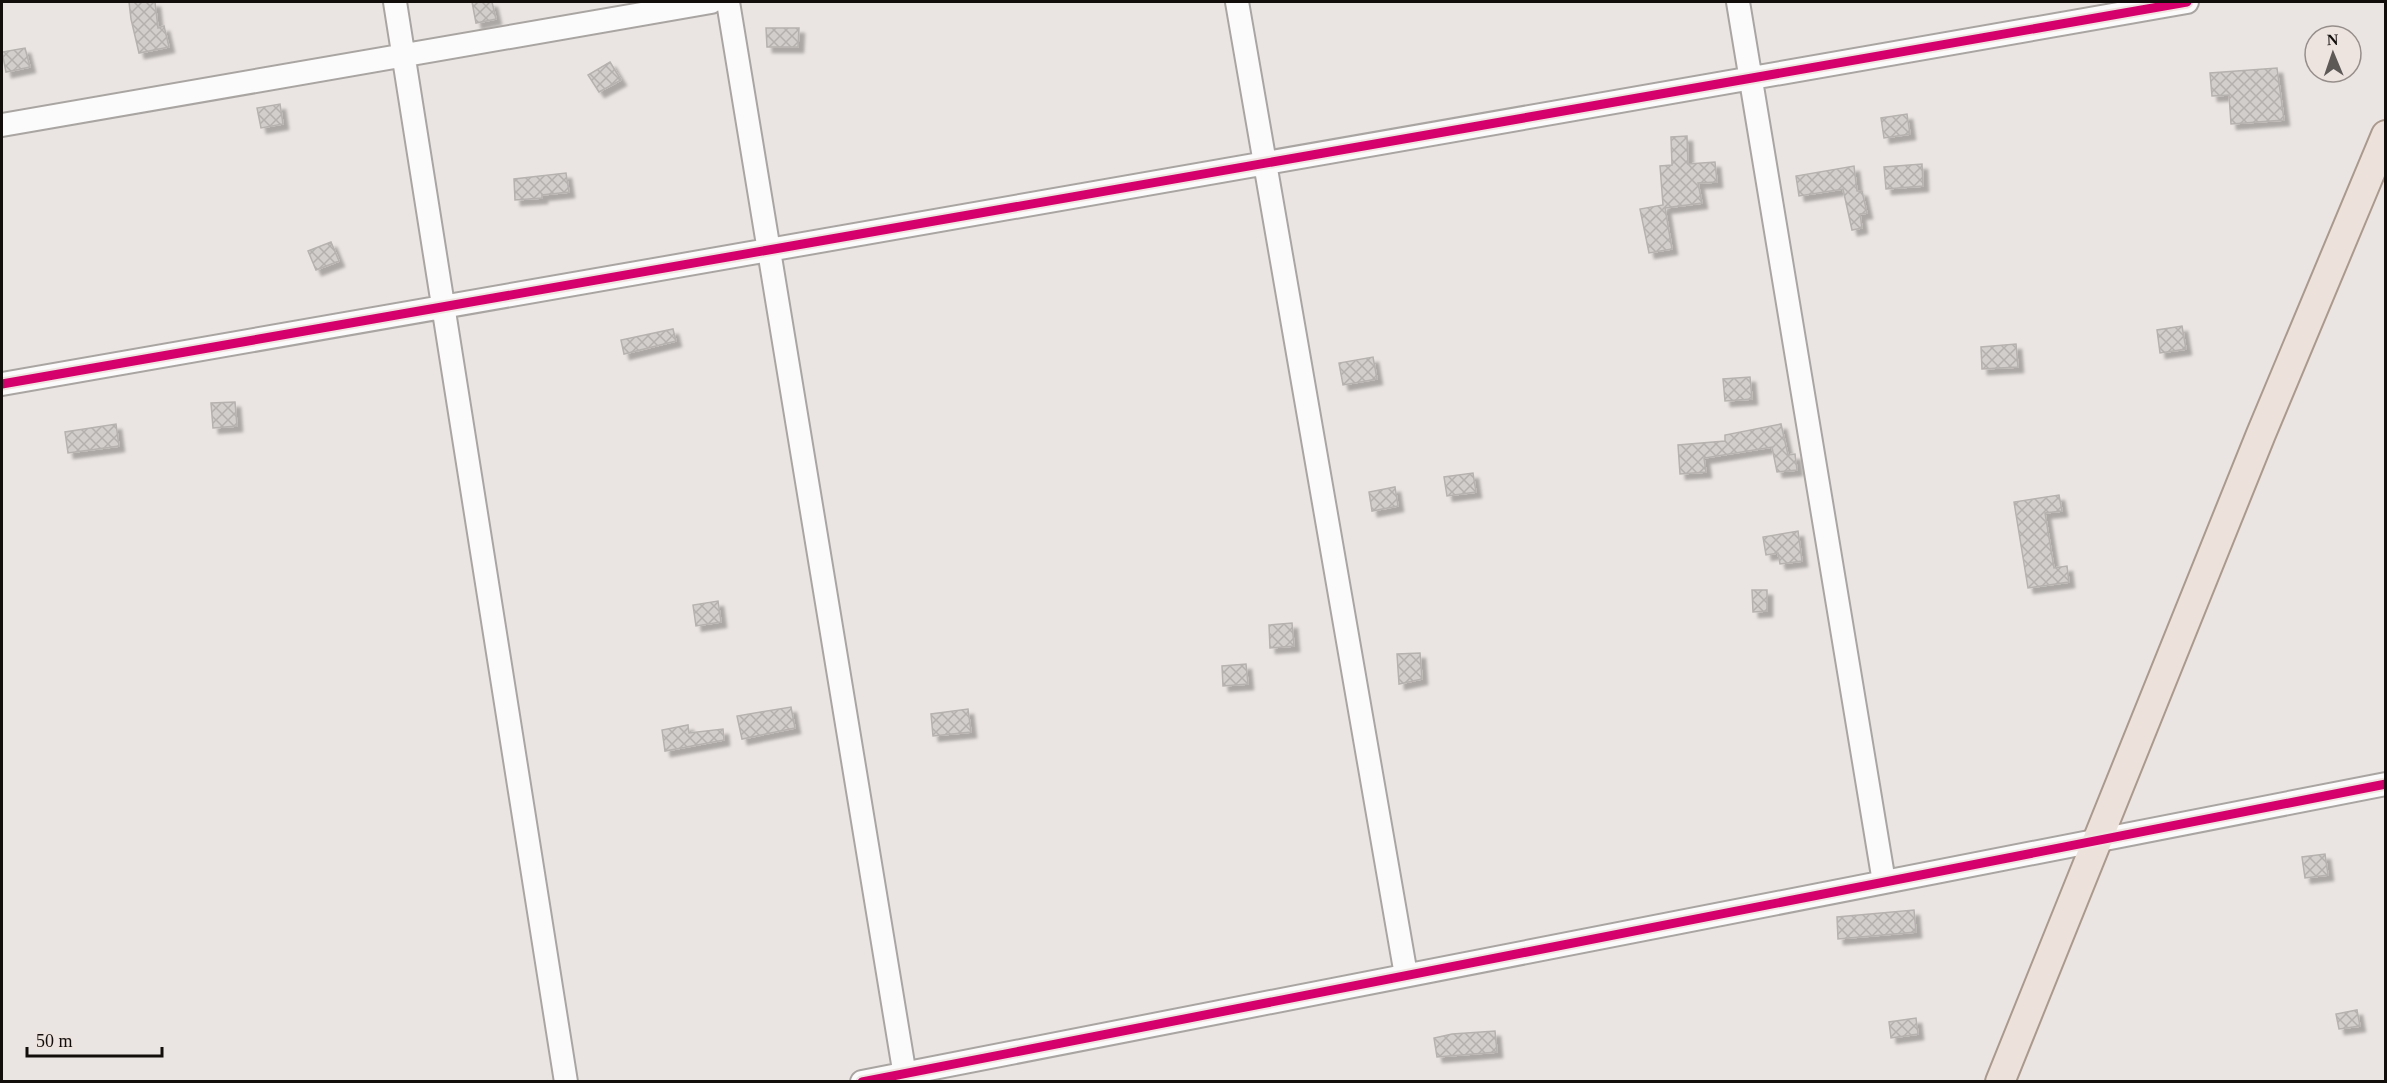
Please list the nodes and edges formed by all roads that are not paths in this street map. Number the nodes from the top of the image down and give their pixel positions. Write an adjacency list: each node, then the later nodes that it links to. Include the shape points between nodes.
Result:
1 (395, 2): 7 (street)
2 (711, 2): 7 (street)
3 (728, 2): 12 (street)
4 (1237, 2): 11 (street)
5 (1738, 2): 8 (street)
6 (2187, 2): 8 (street)
7 (404, 55): 9 (street); 13 (street)
8 (1750, 78): 11 (street); 17 (street)
9 (2, 125)
10 (2385, 135): 16 (main road)
11 (1265, 163): 12 (street); 18 (street)
12 (769, 250): 13 (street); 19 (street)
13 (444, 307): 14 (street); 20 (street)
14 (2, 384)
15 (2385, 784): 16 (street)
16 (2097, 840): 17 (street); 22 (main road)
17 (1884, 882): 18 (street)
18 (1406, 975): 19 (street)
19 (906, 1077): 21 (street)
20 (566, 1082)
21 (862, 1082)
22 (2000, 1082)

